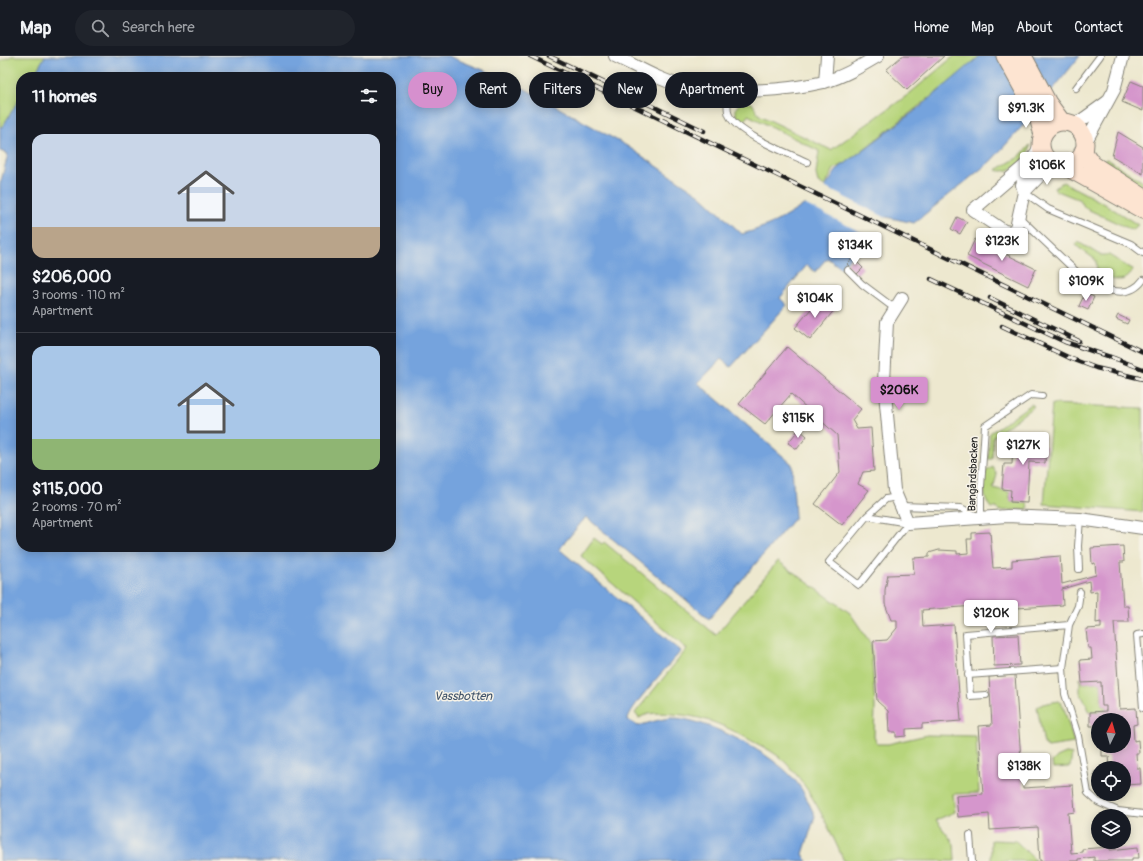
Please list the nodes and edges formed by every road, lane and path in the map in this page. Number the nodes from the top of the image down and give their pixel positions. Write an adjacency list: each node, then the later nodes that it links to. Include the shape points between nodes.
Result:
1 (615, 56): 8 (street)
2 (827, 56): 9 (street)
3 (878, 56): 9 (street, via 853,71)
4 (1005, 56): 14 (main road)
5 (1024, 56): 14 (main road)
6 (1100, 56): 10 (lane)
7 (1123, 56): 12 (street)
8 (665, 80)
9 (825, 82): 11 (street)
10 (1076, 88)
11 (758, 89)
12 (1109, 101): 15 (street, via 1082,120); 17 (street)
13 (728, 108): 18 (lane, via 728,114 736,125)
14 (1042, 108): 15 (main road); 16 (main road)
15 (1067, 123): 16 (main road, via 1051,125); 17 (main road, via 1081,133)
16 (1042, 138): 19 (street, via 1037,152); 20 (main road, via 1043,153)
17 (1084, 148): 20 (main road, via 1076,161); 22 (main road, via 1092,164)
18 (807, 162)
19 (1029, 162): 21 (street, via 1022,185); 24 (street, via 973,210 1004,231 1011,232 1016,228)
20 (1058, 164): 21 (street); 23 (main road)
21 (1024, 192): 24 (street); 25 (lane, via 1048,209 1131,244)
22 (1143, 197)
23 (1143, 210)
24 (1020, 218): 27 (lane, via 1092,284 1126,292 1136,288)
25 (1143, 253)
26 (848, 270): 29 (lane)
27 (1143, 280)
28 (902, 298): 29 (street)
29 (894, 308): 31 (street, via 887,322 884,382 894,490)
30 (1042, 396): 33 (lane, Bangårdsbacken, via 1031,395 985,426)
31 (899, 501): 32 (lane, via 886,499); 33 (lane, via 961,508); 35 (street)
32 (867, 516): 35 (lane); 35 (lane, via 829,562 859,585)
33 (981, 518): 34 (street, via 1007,516); 35 (street)
34 (1080, 519): 36 (street); 37 (lane)
35 (908, 523)
36 (1143, 528)
37 (1079, 569)
38 (1080, 592): 39 (lane, via 1078,606)
39 (1069, 625): 42 (lane); 43 (lane, via 966,634)
40 (1143, 634): 41 (lane, via 1136,635)
41 (1141, 652): 44 (lane)
42 (1063, 668): 43 (lane); 47 (lane, via 1065,694 1078,736 1088,793 1098,802 1118,811)
43 (968, 675): 45 (lane, via 970,696)
44 (1142, 679): 46 (lane)
45 (986, 695)
46 (1143, 708)
47 (1143, 814)
48 (970, 835): 49 (lane)
49 (972, 861)

